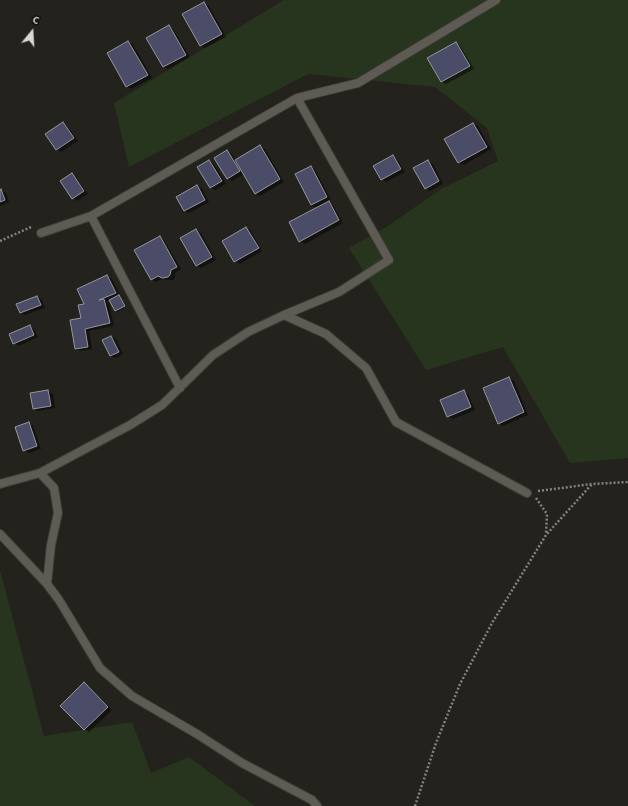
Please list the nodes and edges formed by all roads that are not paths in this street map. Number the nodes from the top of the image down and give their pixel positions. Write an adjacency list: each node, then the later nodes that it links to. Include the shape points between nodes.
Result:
1 (496, 0): 2 (lane, via 358,83)
2 (297, 98): 3 (lane); 5 (lane, via 389,260 339,292)
3 (91, 216): 4 (lane); 6 (lane)
4 (41, 233)
5 (284, 315): 6 (lane, via 248,332 213,355); 9 (lane, via 326,334 366,368 396,422)
6 (180, 388): 7 (lane, via 162,405 130,425)
7 (40, 473): 8 (lane); 11 (lane, via 54,488 58,513 51,545)
8 (0, 484)
9 (527, 493)
10 (0, 534): 11 (lane)
11 (47, 584): 12 (lane, via 100,668 132,696 242,764 312,800)
12 (317, 806)

